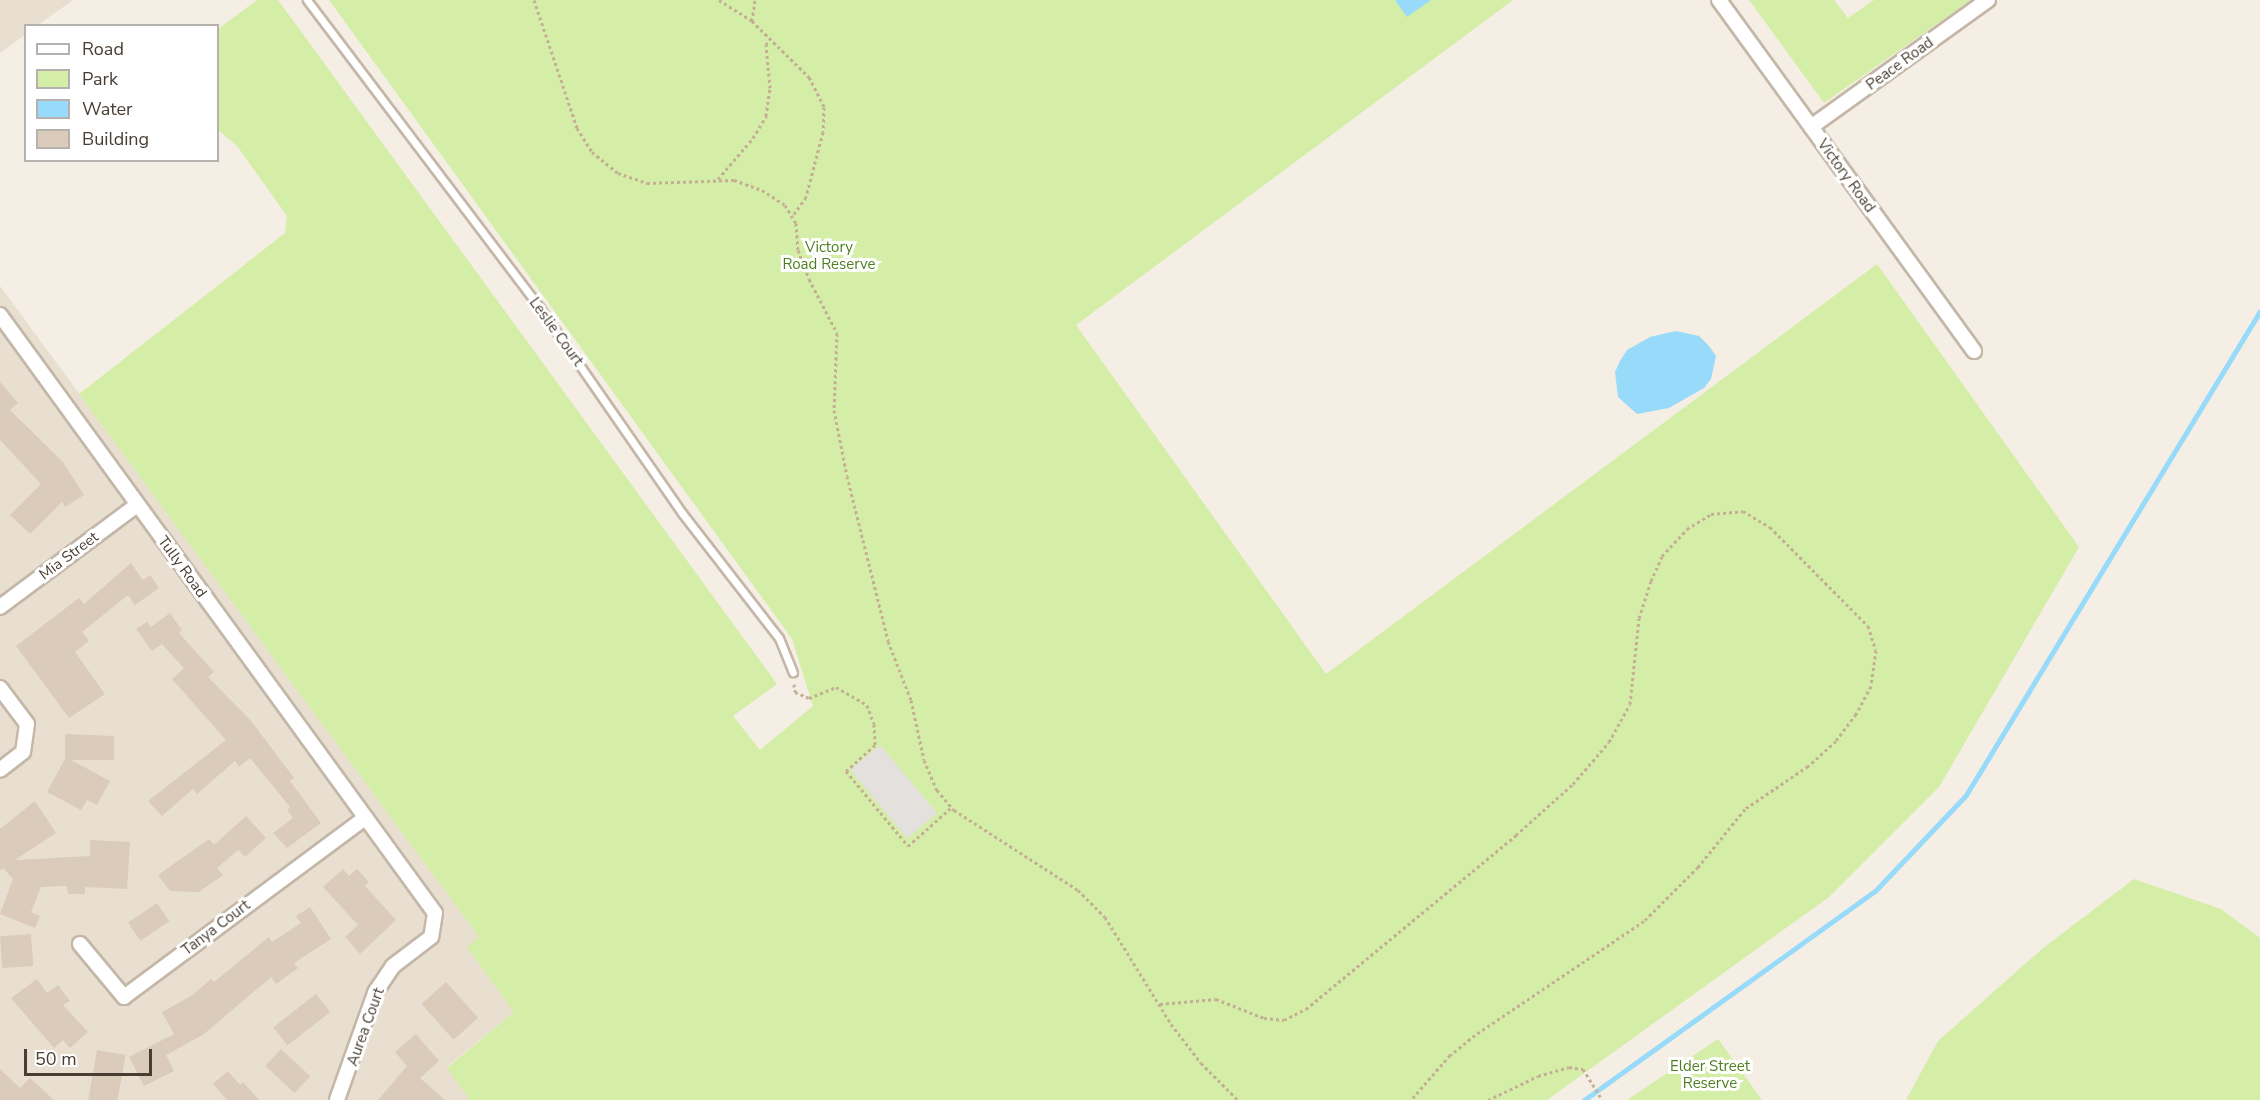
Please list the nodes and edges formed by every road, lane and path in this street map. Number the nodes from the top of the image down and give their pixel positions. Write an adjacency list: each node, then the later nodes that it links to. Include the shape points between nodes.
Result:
1 (307, 0): 16 (lane, Leslie Court, via 540,308 682,513 779,638)
2 (534, 0): 10 (path, via 577,128 592,152 618,173 647,183)
3 (719, 0): 7 (path)
4 (755, 0): 7 (path)
5 (1719, 0): 9 (street, Victory Road)
6 (1988, 0): 9 (street, Peace Road)
7 (752, 21): 8 (path)
8 (770, 39): 10 (path, via 766,45 770,88 766,116 753,138); 11 (path, via 809,77 824,107 824,132 806,197)
9 (1811, 127): 13 (street, Victory Road)
10 (718, 178): 11 (path, via 762,189 785,205)
11 (792, 217): 19 (path, via 801,260 837,333 834,410 888,641 911,700 924,760 937,790)
12 (0, 315): 14 (street, Tully Road)
13 (1974, 351)
14 (137, 505): 15 (street, Mia Street); 20 (street, Tully Road)
15 (0, 607)
16 (793, 672): 19 (path, via 795,692 809,698 836,687 867,705 874,724 875,745 846,771 908,846)
17 (0, 688): 18 (street, via 27,724 23,752)
18 (0, 770)
19 (952, 807): 22 (path, via 1078,890 1106,917)
20 (364, 819): 21 (street, Tanya Court, via 124,997); 23 (street, Aurea Court, via 435,913 436,923 427,941 393,966 375,993)
21 (80, 944)
22 (1160, 1004): 24 (path, via 1201,1063); 25 (path, via 1216,999 1264,1018 1284,1020 1313,1004 1516,835 1573,784 1609,742 1630,704 1639,618 1651,580 1662,556 1687,529 1711,514 1743,511 1770,527 1868,626 1876,650 1870,686 1856,714 1836,741 1808,766 1745,809 1698,867 1644,921 1475,1035 1450,1055)
23 (337, 1100)
24 (1238, 1100)
25 (1411, 1100)
26 (1488, 1100): 27 (path, via 1569,1066 1583,1070)
27 (1602, 1100)

